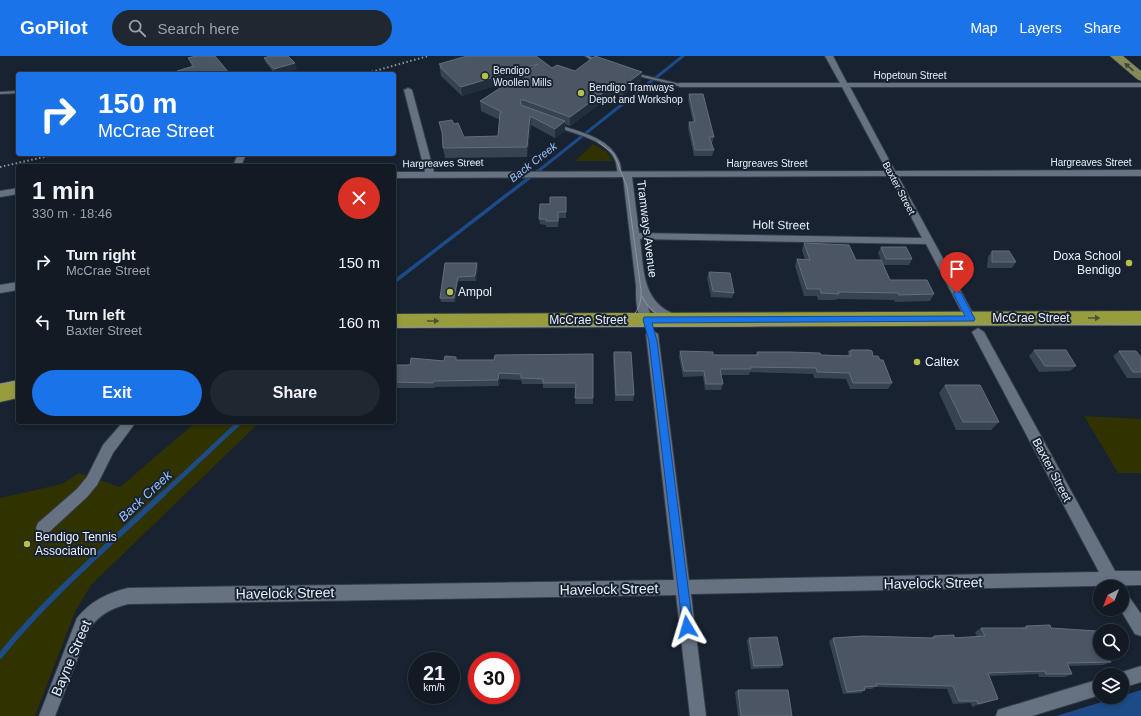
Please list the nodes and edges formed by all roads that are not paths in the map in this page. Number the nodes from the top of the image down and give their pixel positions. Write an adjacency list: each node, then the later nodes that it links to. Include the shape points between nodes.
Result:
1 (587, 56): 5 (lane)
2 (829, 56): 11 (street, Baxter Street)
3 (1116, 56): 8 (main road, one-way to 3)
4 (1130, 56): 6 (main road)
5 (602, 63)
6 (1141, 65)
7 (628, 72): 9 (lane)
8 (1141, 77)
9 (680, 85): 11 (street, Hopetoun Street)
10 (1141, 85): 11 (street, Hopetoun Street)
11 (843, 86): 16 (street, Baxter Street)
12 (408, 90): 19 (street)
13 (16, 92): 14 (lane)
14 (0, 93)
15 (554, 124): 20 (lane, via 607,147 614,154)
16 (891, 173): 17 (street, Hargreaves Street); 20 (street, Hargreaves Street); 24 (street, Baxter Street)
17 (1141, 173)
18 (396, 175): 19 (street, Hargreaves Street)
19 (430, 175): 20 (street, Hargreaves Street)
20 (623, 176): 23 (street, Tramways Avenue)
21 (16, 190): 22 (street)
22 (0, 194)
23 (635, 236): 24 (street, Holt Street); 26 (street, Tramways Avenue)
24 (928, 241): 31 (street, Baxter Street)
25 (16, 286): 27 (street)
26 (641, 286): 29 (street, Tramways Avenue, via 659,312); 32 (street, Tramways Avenue, via 641,302)
27 (0, 289)
28 (1141, 318): 31 (highway, McCrae Street, one-way to 28)
29 (683, 320): 31 (highway, McCrae Street); 32 (highway, McCrae Street)
30 (396, 321): 32 (highway, McCrae Street, one-way to 32)
31 (974, 325): 32 (highway, McCrae Street); 33 (highway, McCrae Street); 42 (street, Baxter Street)
32 (650, 326): 34 (highway, McCrae Street); 45 (street, Tramways Avenue)
33 (1141, 332)
34 (396, 334)
35 (16, 374): 36 (highway)
36 (0, 378)
37 (16, 389): 38 (highway)
38 (0, 393)
39 (128, 424): 40 (street, via 108,449 92,481)
40 (43, 528)
41 (1141, 578): 43 (street, Havelock Street)
42 (1111, 580)
43 (1129, 580)
44 (1093, 583): 45 (street, Havelock Street)
45 (682, 587): 46 (street, Havelock Street, via 128,596); 53 (street, Tramways Avenue)
46 (102, 604): 52 (street, Bayne Street, via 83,624)
47 (1129, 609): 48 (street)
48 (1141, 628)
49 (1141, 674): 50 (street)
50 (1129, 678)
51 (1093, 689): 54 (street)
52 (47, 716)
53 (698, 716)
54 (1004, 716)

